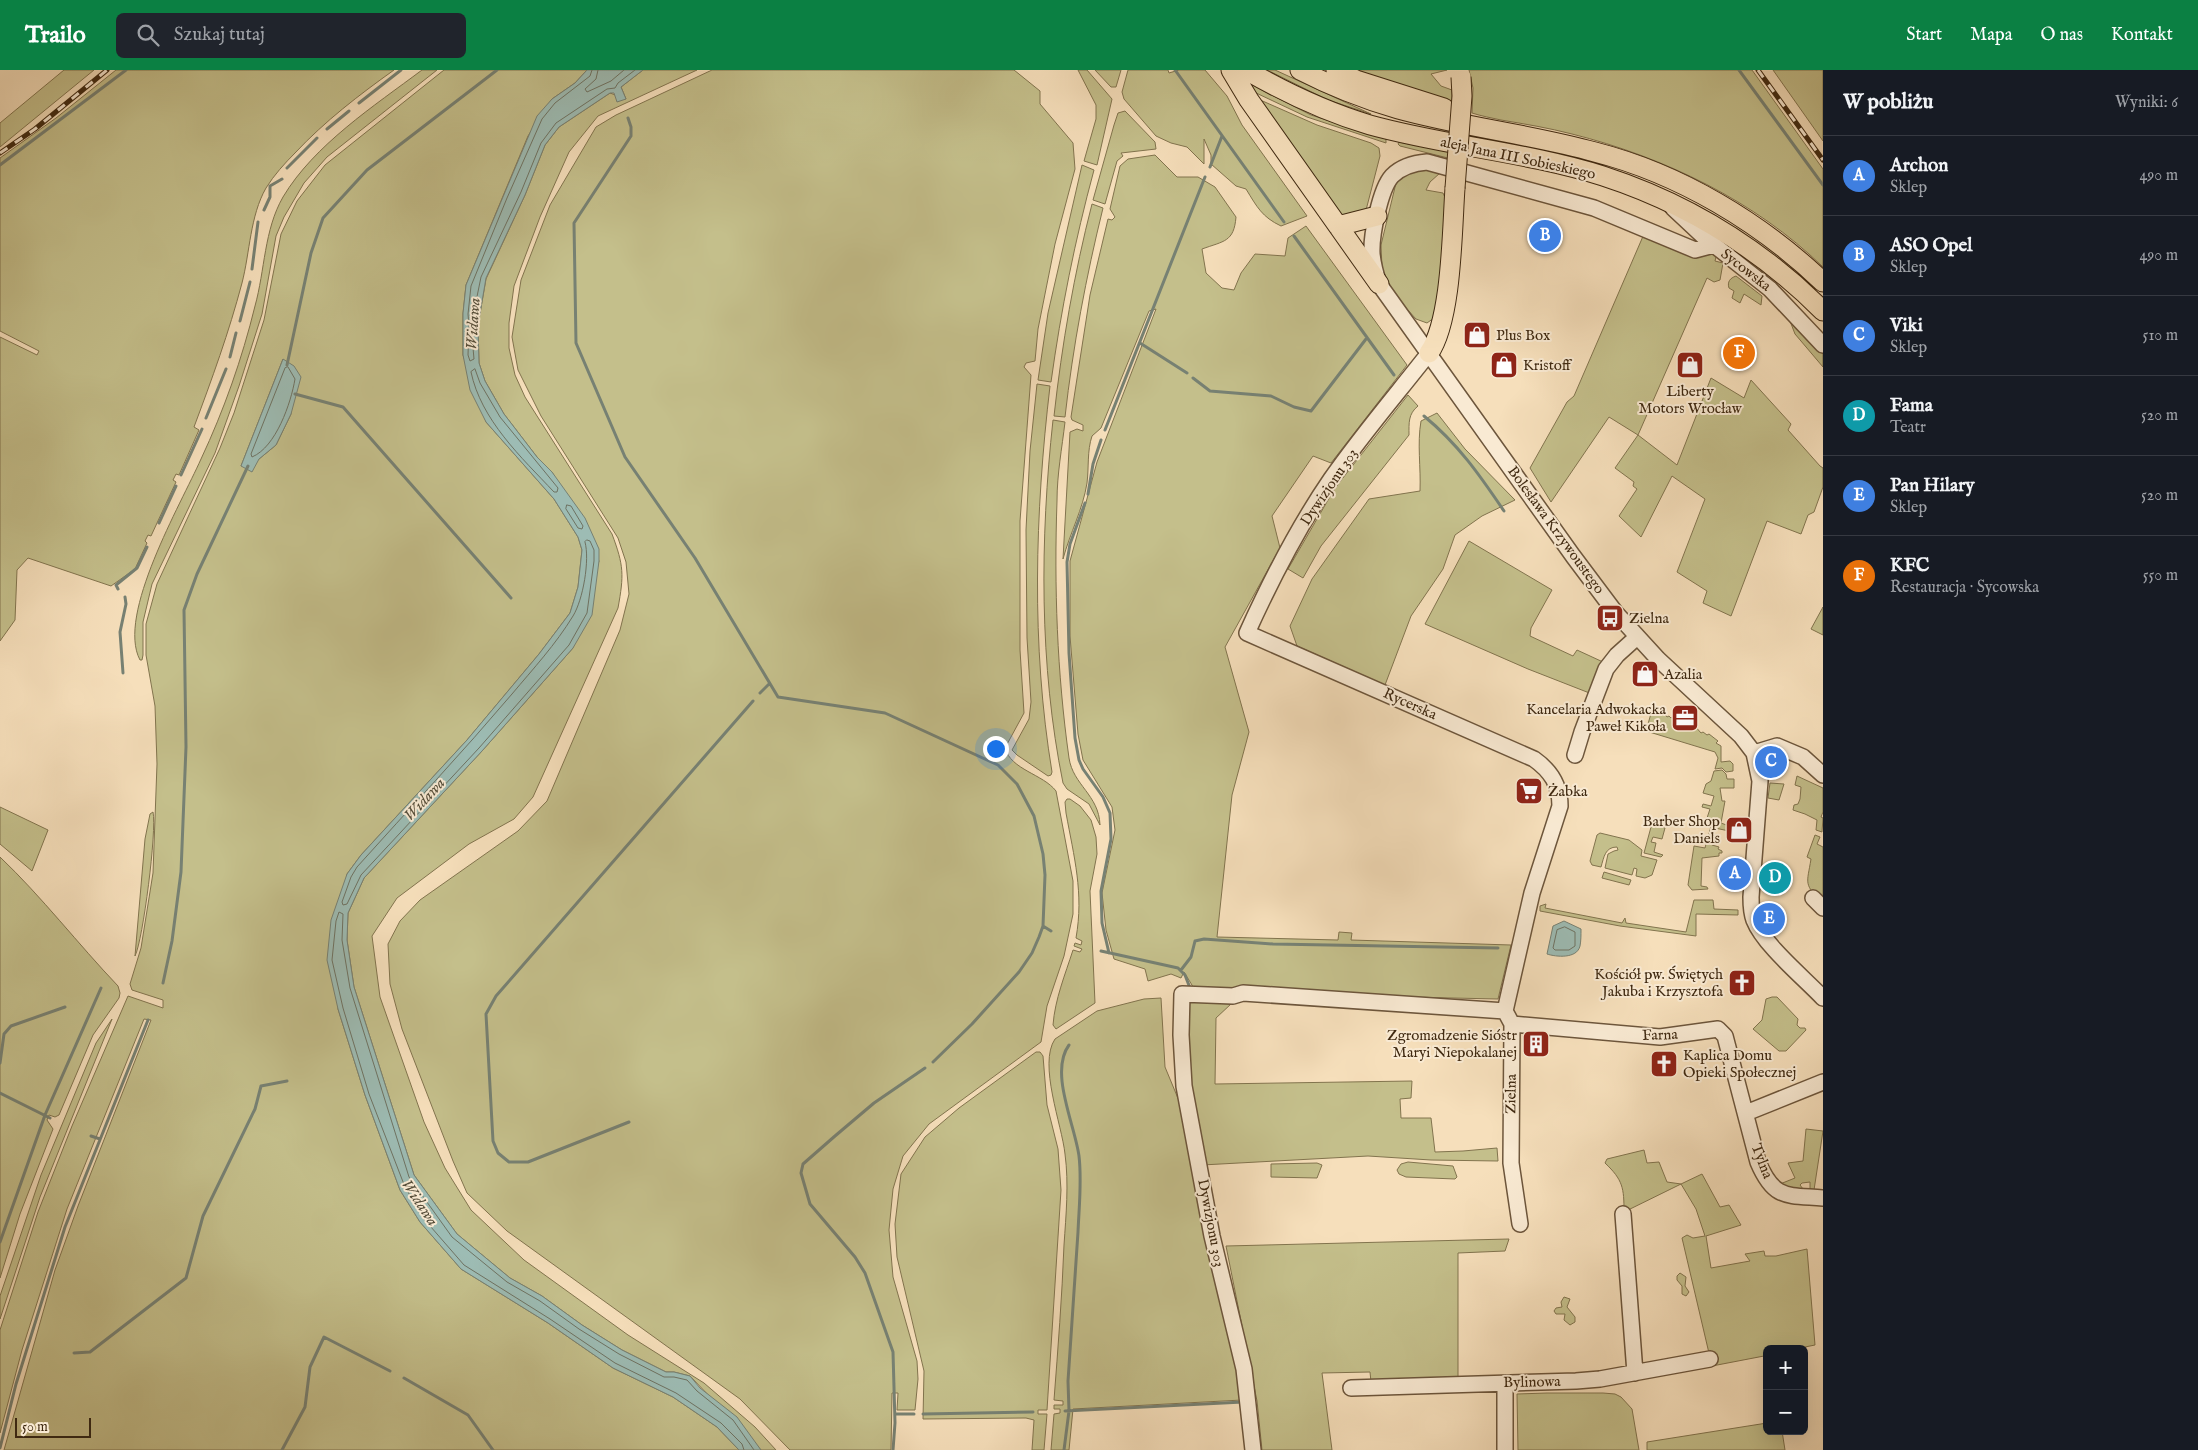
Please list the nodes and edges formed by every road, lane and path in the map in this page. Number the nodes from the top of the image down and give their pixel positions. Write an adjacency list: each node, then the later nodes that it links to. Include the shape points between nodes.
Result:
1 (1231, 70): 9 (main road)
2 (1246, 70): 7 (main road, aleja Jana III Sobieskiego, via 1294,96 1361,122 1580,170)
3 (1300, 70): 6 (main road, aleja Jana III Sobieskiego, via 1348,92 1398,109)
4 (1336, 70): 6 (main road, via 1356,80 1495,123)
5 (1460, 74): 14 (main road, bridge, via 1462,96 1446,301)
6 (1513, 133): 11 (main road, aleja Jana III Sobieskiego, via 1604,154 1688,188 1765,233)
7 (1665, 200): 10 (street, Sycowska); 13 (main road, aleja Jana III Sobieskiego, via 1743,243 1787,277)
8 (1378, 216): 9 (main road); 10 (street, Bolesława Krzywoustego, via 1391,177 1411,164 1428,162 1594,208 1695,250); 12 (street, Bolesława Krzywoustego, via 1372,245)
9 (1338, 226): 12 (main road)
10 (1714, 245): 16 (street, Sycowska, via 1770,289)
11 (1823, 282)
12 (1380, 284): 15 (street, Bolesława Krzywoustego)
13 (1823, 311)
14 (1441, 324): 15 (street, via 1431,332); 17 (main road)
15 (1412, 330): 17 (street, Bolesława Krzywoustego)
16 (1823, 345)
17 (1429, 353): 18 (street, Dywizjonu 303, via 1311,509); 19 (street, Bolesława Krzywoustego, via 1572,556)
18 (1247, 633): 23 (street, Rycerska, via 1534,759 1553,776)
19 (1637, 637): 20 (street, Bolesława Krzywoustego, via 1741,736); 21 (street, via 1606,669)
20 (1754, 753): 22 (street, via 1782,747 1803,757); 24 (street, Bolesława Krzywoustego, via 1760,781 1752,914 1769,942)
21 (1575, 755)
22 (1823, 775)
23 (1559, 792): 25 (street, Zielna, via 1560,806 1532,893)
24 (1823, 998)
25 (1508, 1018): 27 (street, Farna, via 1660,1037 1718,1029 1725,1036); 30 (street, Zielna, via 1511,1163); 35 (street, Dywizjonu 303, via 1243,993 1233,996 1182,994 1184,1086 1212,1236 1244,1369)
26 (1822, 1084): 27 (street)
27 (1746, 1113): 28 (street, Tylna, via 1758,1162 1772,1186 1786,1195)
28 (1823, 1198)
29 (1623, 1214): 32 (street)
30 (1520, 1224)
31 (1710, 1359): 32 (street, Bylinowa)
32 (1636, 1373): 33 (street, Bylinowa, via 1576,1381)
33 (1505, 1383): 34 (street, Bylinowa); 36 (street)
34 (1351, 1388)
35 (1253, 1450)
36 (1505, 1450)

